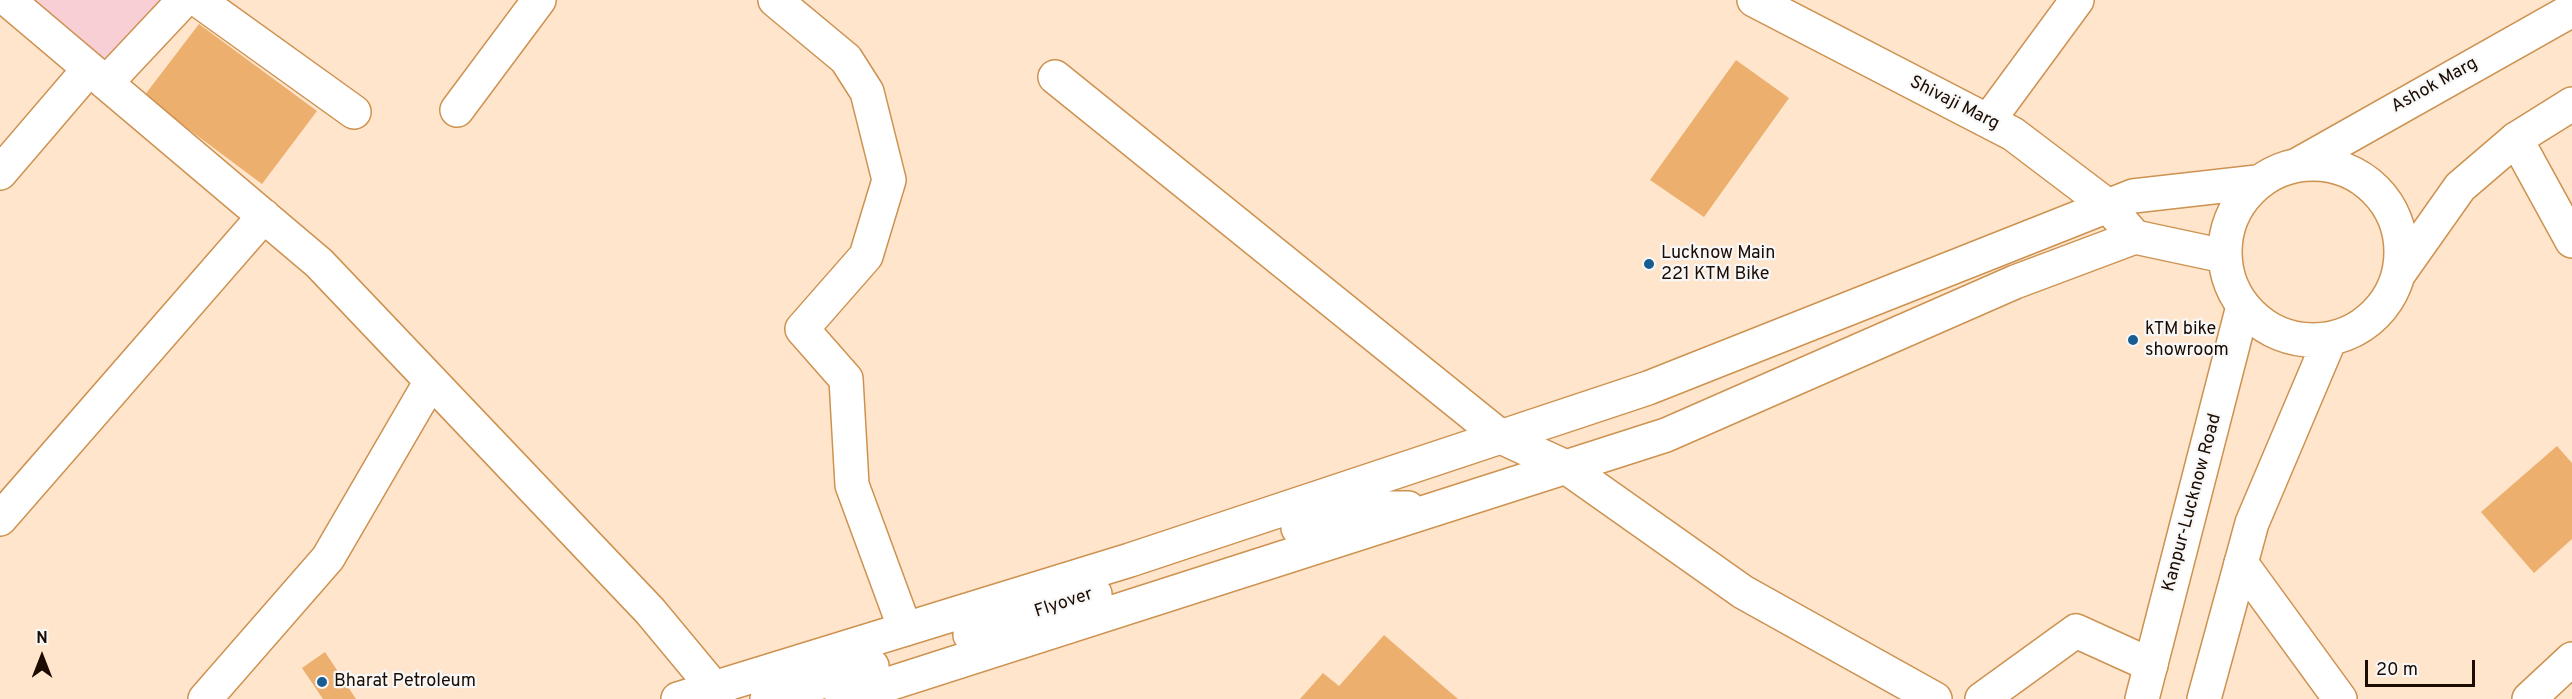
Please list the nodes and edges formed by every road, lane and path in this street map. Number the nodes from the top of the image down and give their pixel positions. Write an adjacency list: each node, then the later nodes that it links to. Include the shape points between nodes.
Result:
1 (8, 0): 9 (main road)
2 (184, 0): 9 (main road)
3 (198, 0): 13 (main road)
4 (539, 0): 12 (main road)
5 (775, 0): 35 (main road, via 846,59 867,92 889,180 866,256 801,329 846,378 852,485)
6 (1754, 0): 14 (main road, Shivaji Marg)
7 (2077, 0): 14 (main road)
8 (2572, 10): 16 (main road, Ashok Marg)
9 (98, 76): 17 (main road); 20 (main road)
10 (1055, 77): 28 (main road)
11 (2572, 104): 15 (main road)
12 (457, 110)
13 (354, 111)
14 (1988, 121): 19 (main road, Shivaji Marg, via 2013,134)
15 (2516, 139): 22 (main road); 24 (main road, via 2460,187)
16 (2299, 164): 18 (main road); 24 (main road, via 2328,164 2355,174 2378,191 2394,216 2402,243)
17 (0, 173)
18 (2258, 182): 19 (main road, via 2133,196); 23 (main road, via 2239,202 2227,228)
19 (2108, 206): 21 (main road, Shivaji Marg); 28 (main road, via 1648,388)
20 (264, 216): 27 (main road, via 319,263); 33 (main road)
21 (2135, 237): 23 (main road); 30 (main road, via 2015,282 1666,435)
22 (2572, 241)
23 (2224, 256): 25 (main road, via 2229,282)
24 (2400, 272): 26 (main road, via 2390,296 2374,316 2354,330)
25 (2243, 306): 26 (main road, via 2260,323 2282,334 2305,340); 37 (main road, Kanpur-Lucknow Road)
26 (2330, 339): 34 (main road, via 2252,523)
27 (431, 381): 38 (main road, via 650,610); 39 (main road, via 328,558)
28 (1501, 437): 29 (main road); 30 (main road)
29 (1428, 461): 32 (main road, Flyover); 35 (main road, via 1130,560)
30 (1566, 467): 31 (main road); 43 (main road, via 1743,592)
31 (1440, 507): 32 (main road, Flyover); 42 (main road)
32 (1360, 508): 41 (main road, Flyover)
33 (0, 519)
34 (2241, 563): 46 (main road); 47 (main road)
35 (905, 629): 38 (main road)
36 (2572, 658): 48 (main road)
37 (2151, 665): 44 (main road, via 2076,631); 45 (main road, Kanpur-Lucknow Road)
38 (717, 693): 40 (main road)
39 (205, 699)
40 (678, 699)
41 (767, 699)
42 (842, 699)
43 (1935, 699)
44 (1982, 699)
45 (2142, 699)
46 (2204, 699)
47 (2340, 699)
48 (2529, 699)

